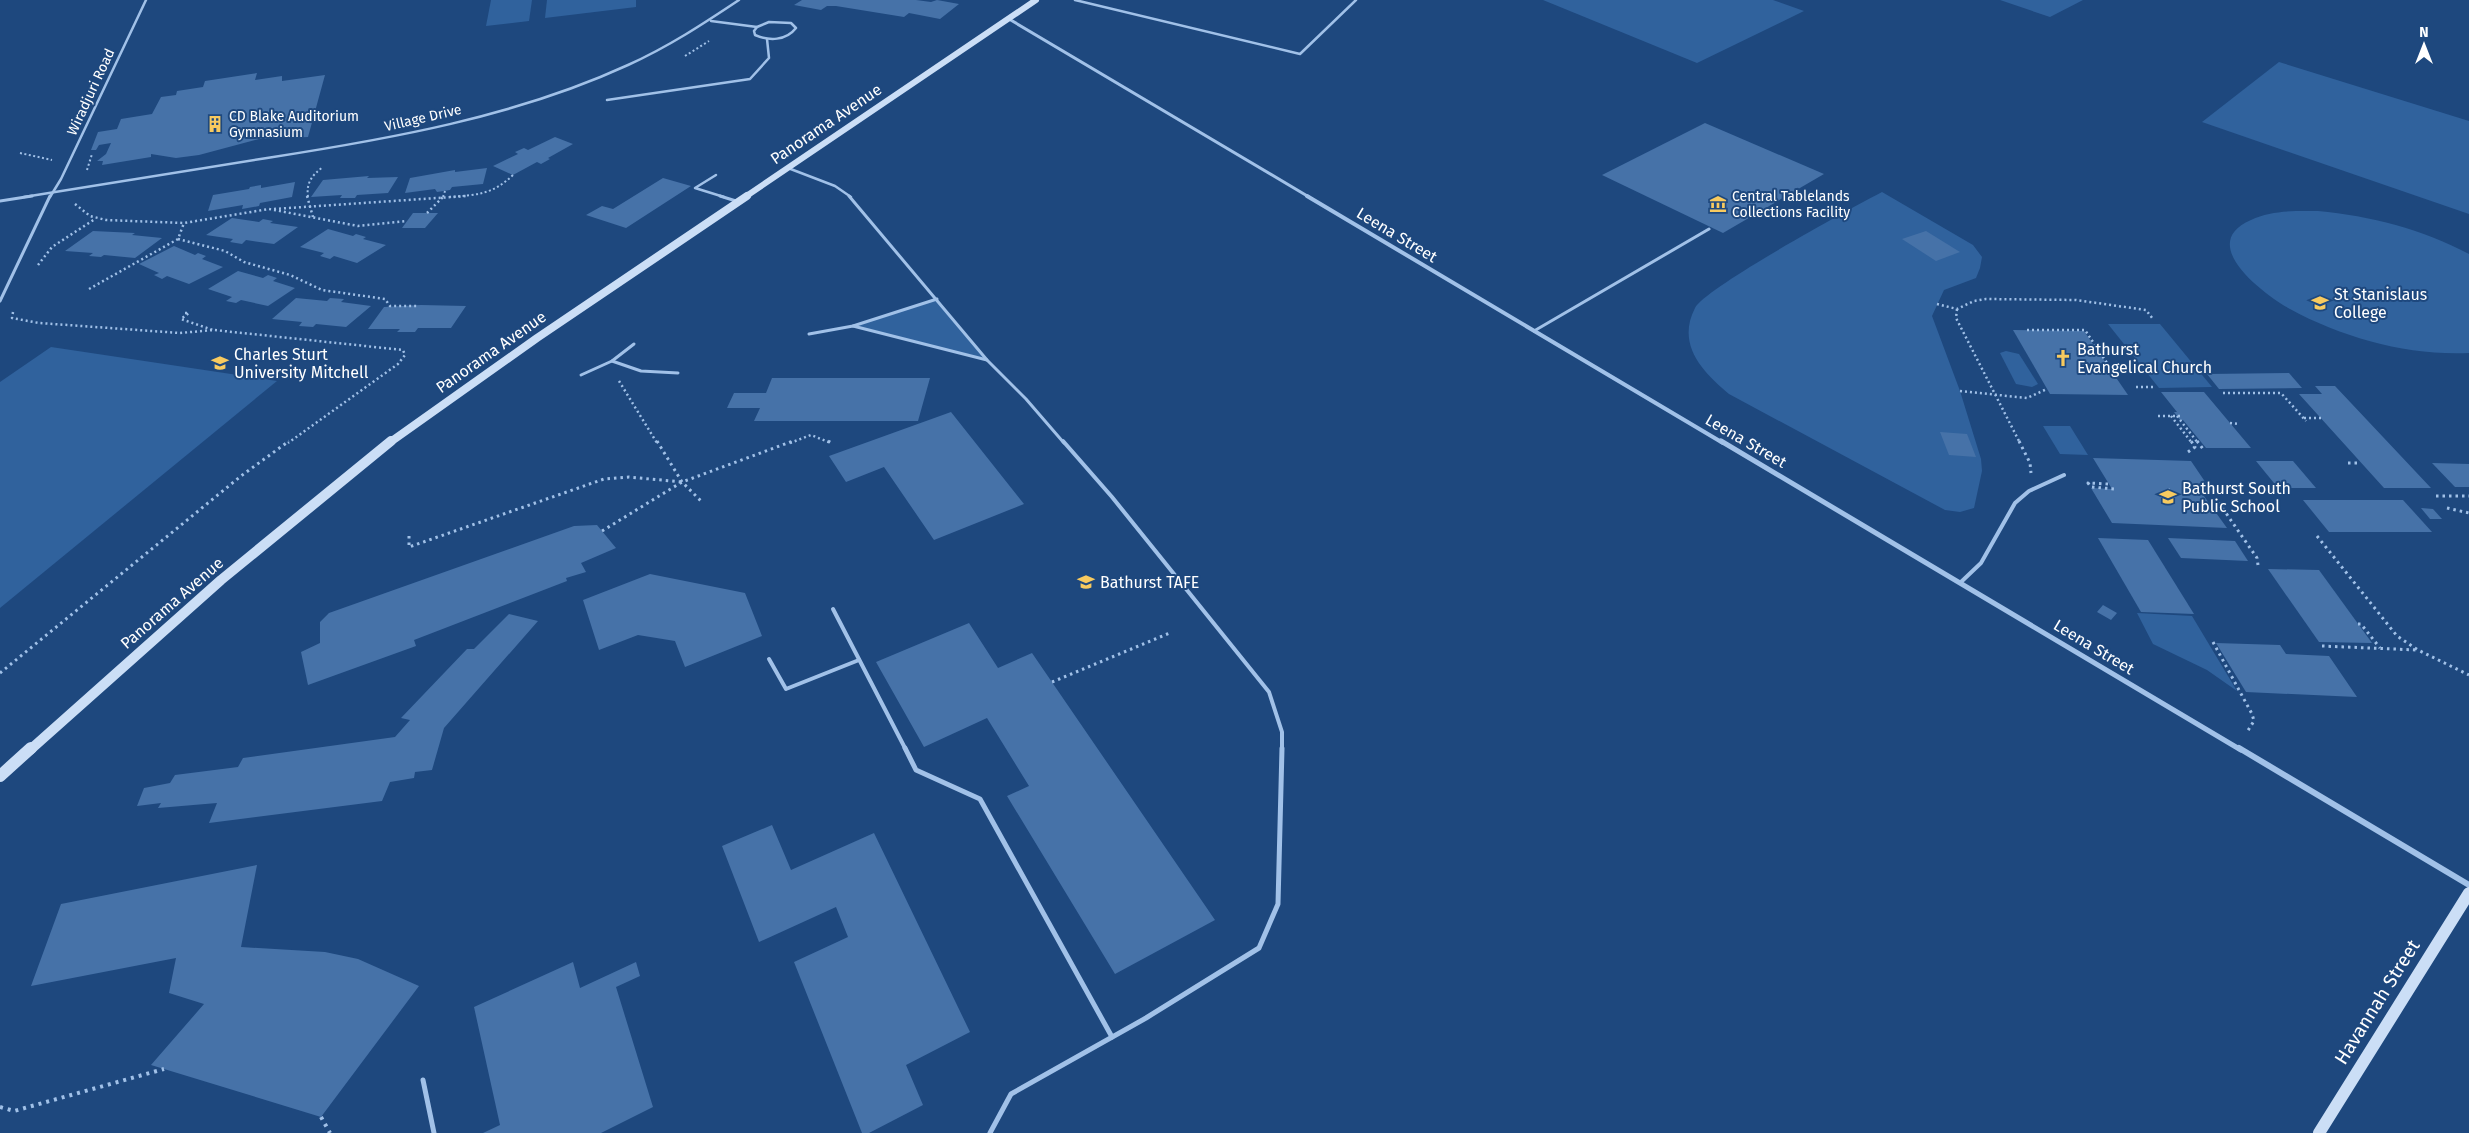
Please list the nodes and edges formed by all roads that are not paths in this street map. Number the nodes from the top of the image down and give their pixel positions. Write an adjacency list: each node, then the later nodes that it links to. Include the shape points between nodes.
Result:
1 (146, 0): 13 (lane, Wiradjuri Road)
2 (739, 0): 7 (lane, Village Drive)
3 (1036, 0): 6 (street, Panorama Avenue)
4 (1075, 0): 5 (lane, via 1300,54)
5 (1356, 0)
6 (1009, 19): 11 (street, Panorama Avenue); 20 (street, Leena Street)
7 (711, 21): 8 (lane); 13 (lane, Village Drive, via 672,43 589,80 469,118 329,149)
8 (757, 28): 9 (lane, via 755,35); 9 (lane, via 777,21 795,25 790,35)
9 (767, 39): 10 (lane, via 769,58 750,79)
10 (607, 100)
11 (788, 168): 15 (street, Panorama Avenue); 17 (lane, via 835,186 851,196)
12 (716, 175): 15 (lane, via 695,188)
13 (53, 193): 14 (lane, Village Drive); 18 (lane, Wiradjuri Road)
14 (0, 201)
15 (738, 202): 32 (street, Panorama Avenue, via 537,338 340,481 221,580)
16 (1709, 229): 20 (lane)
17 (937, 298): 19 (lane); 23 (lane)
18 (0, 301)
19 (853, 326): 21 (lane); 23 (lane)
20 (1534, 331): 28 (street, Leena Street)
21 (810, 334)
22 (634, 344): 24 (lane)
23 (987, 360): 35 (lane, via 1026,399 1112,497 1269,692 1282,732 1278,904 1259,948)
24 (612, 362): 25 (lane, via 641,371); 26 (lane)
25 (678, 373)
26 (581, 375)
27 (2064, 475): 28 (lane, via 2029,491 2015,503 1981,563)
28 (1962, 582): 33 (street, Leena Street)
29 (833, 609): 31 (lane)
30 (770, 659): 31 (lane, via 786,690)
31 (859, 660): 35 (lane, via 916,770 980,799)
32 (0, 776)
33 (2469, 885)
34 (2469, 893): 39 (street, Havannah Street)
35 (1112, 1037): 38 (lane, via 1011,1094)
36 (423, 1080): 37 (lane)
37 (434, 1133)
38 (990, 1133)
39 (2319, 1133)

